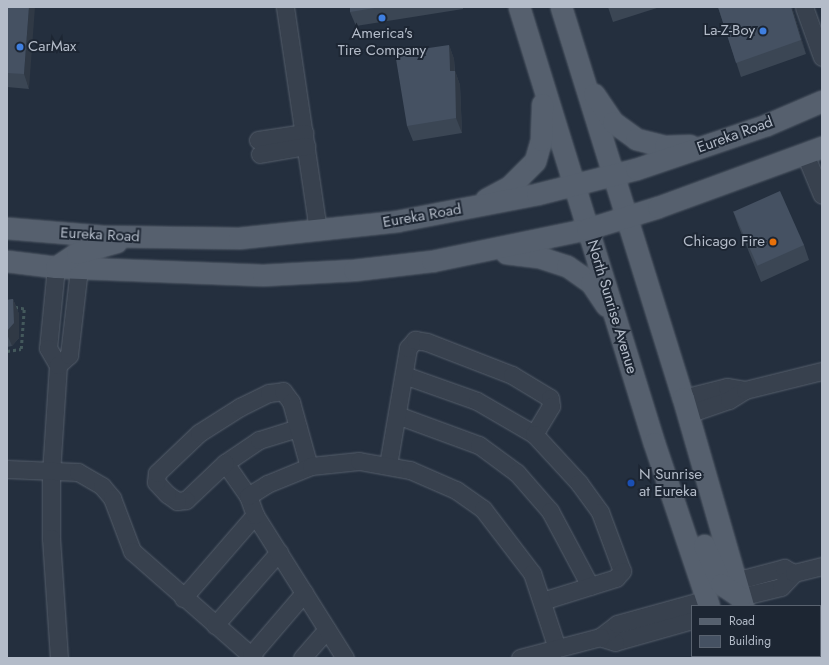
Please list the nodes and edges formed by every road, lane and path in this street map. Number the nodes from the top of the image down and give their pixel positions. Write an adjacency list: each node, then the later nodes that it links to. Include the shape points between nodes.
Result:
1 (285, 7): 9 (lane)
2 (519, 7): 7 (main road, North Sunrise Avenue)
3 (561, 7): 6 (main road)
4 (804, 7): 5 (lane)
5 (822, 57)
6 (577, 62): 10 (main road, via 608,115 636,139 665,146); 13 (main road)
7 (538, 70): 14 (main road, North Sunrise Avenue); 16 (main road, via 542,127 534,161 501,192)
8 (822, 101): 10 (main road, Eureka Road)
9 (305, 140): 11 (lane); 20 (lane)
10 (718, 142): 13 (main road, Eureka Road)
11 (259, 147)
12 (813, 151): 15 (lane); 17 (main road)
13 (613, 176): 14 (main road, Eureka Road); 17 (main road)
14 (573, 185): 16 (main road, Eureka Road); 19 (main road, North Sunrise Avenue)
15 (822, 195)
16 (460, 210): 20 (main road, Eureka Road)
17 (625, 218): 19 (main road); 32 (main road)
18 (7, 228): 21 (main road, Eureka Road)
19 (587, 229): 22 (main road); 27 (main road, North Sunrise Avenue)
20 (318, 231): 21 (main road, Eureka Road, via 239,238)
21 (132, 237): 24 (main road, via 77,253)
22 (474, 252): 25 (main road, via 354,270 263,275); 27 (main road, via 539,257 567,266 598,292)
23 (7, 261): 24 (main road)
24 (56, 267): 25 (main road); 29 (lane, via 48,348)
25 (79, 268): 29 (lane, via 69,355)
26 (9, 306): 28 (path, via 24,309 22,349)
27 (620, 332): 36 (main road, North Sunrise Avenue)
28 (7, 352)
29 (58, 365): 41 (lane)
30 (822, 370): 32 (lane, via 745,390 729,400)
31 (404, 375): 33 (lane); 35 (lane, via 477,401); 35 (lane, via 408,348 415,340 427,342 512,375 550,398 551,406)
32 (685, 406): 48 (main road)
33 (397, 415): 38 (lane); 46 (lane, via 479,445 517,473 550,511)
34 (298, 428): 37 (lane, via 259,440); 37 (lane, via 291,402 283,391 269,393 199,433 157,473 156,482 177,501 186,500); 39 (lane)
35 (534, 434): 46 (lane, via 579,483 600,512 620,558 622,571 616,578)
36 (654, 443): 48 (main road, via 678,468 714,572 721,584); 51 (main road, North Sunrise Avenue)
37 (225, 463): 42 (lane)
38 (388, 465): 39 (lane, via 359,460); 50 (lane, via 456,490 483,509 532,573)
39 (309, 467): 42 (lane, via 266,484)
40 (7, 469): 41 (lane)
41 (51, 472): 49 (lane, via 78,472 102,486 112,498 132,551); 59 (lane, via 52,566)
42 (248, 496): 43 (lane)
43 (255, 515): 44 (lane); 49 (lane)
44 (279, 552): 47 (lane); 54 (lane)
45 (822, 566): 48 (lane, via 794,573 781,586)
46 (590, 586): 50 (lane)
47 (304, 593): 55 (lane); 58 (lane)
48 (739, 595)
49 (183, 598): 54 (lane)
50 (542, 601): 57 (lane)
51 (712, 604)
52 (691, 608): 56 (lane, via 617,624)
53 (691, 620): 56 (lane, via 615,642)
54 (215, 625): 58 (lane)
55 (327, 629): 60 (lane); 61 (lane)
56 (600, 637): 57 (lane)
57 (557, 648): 62 (lane)
58 (252, 657)
59 (59, 658)
60 (302, 658)
61 (345, 658)
62 (520, 658)

